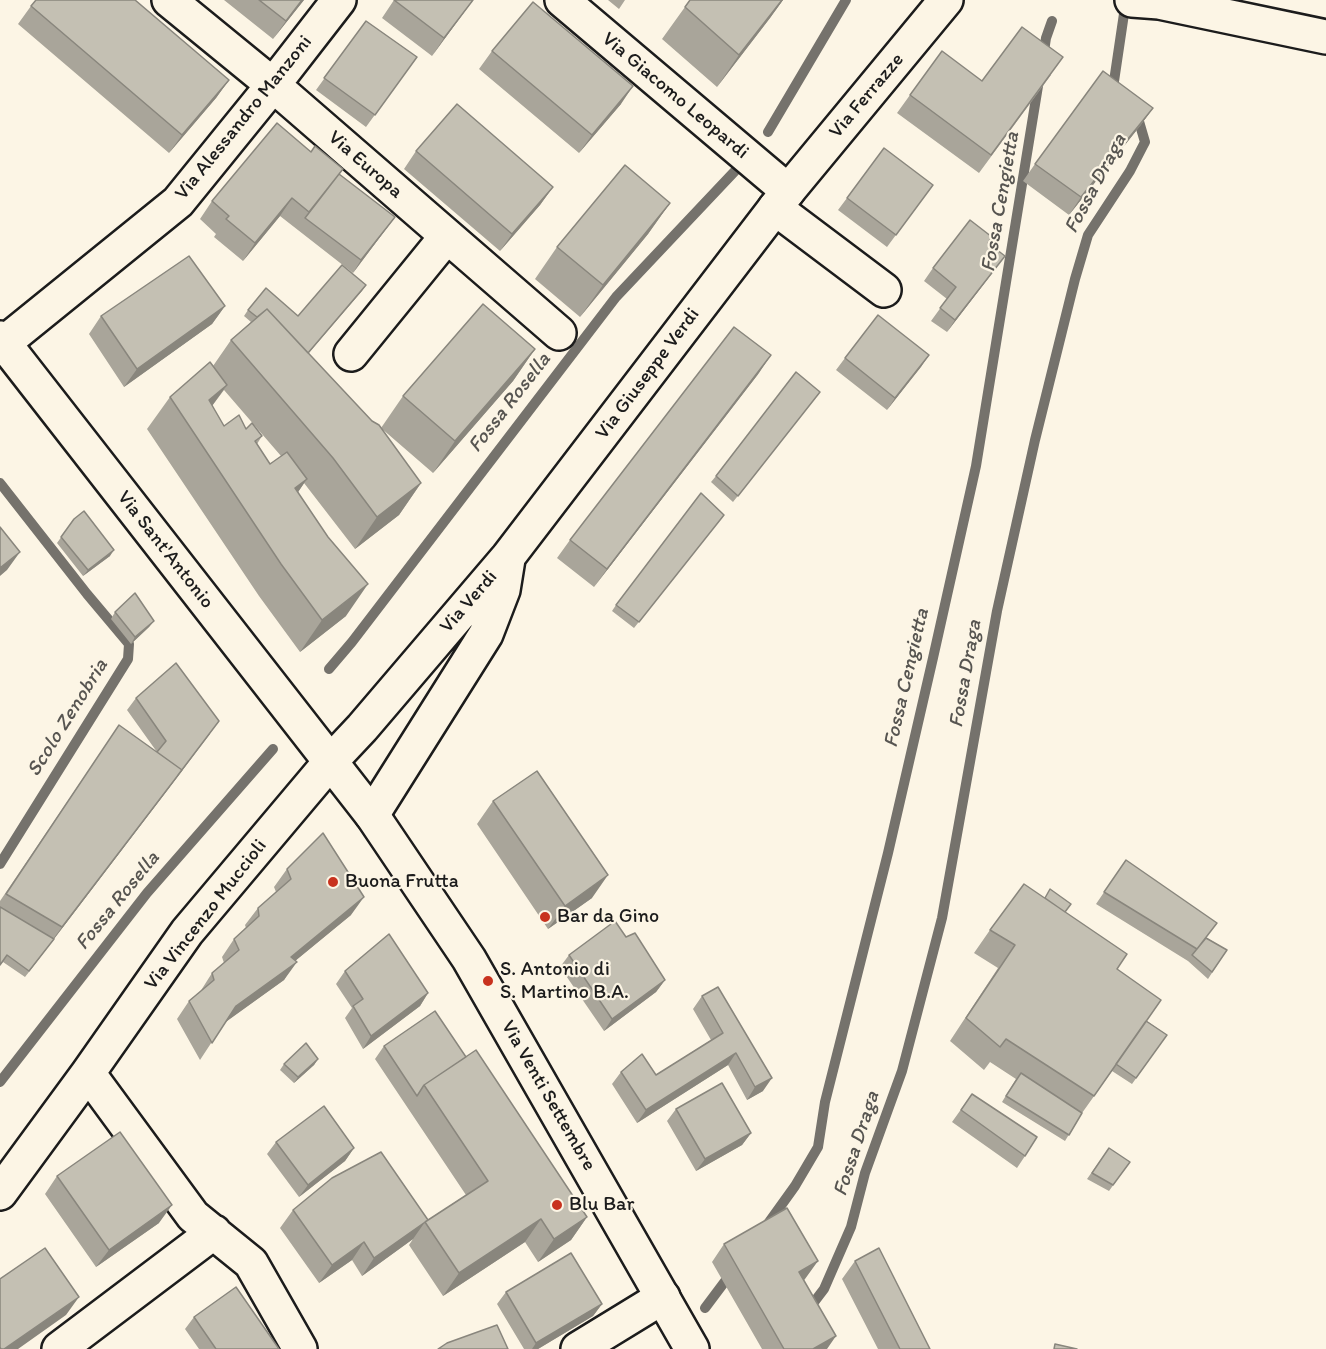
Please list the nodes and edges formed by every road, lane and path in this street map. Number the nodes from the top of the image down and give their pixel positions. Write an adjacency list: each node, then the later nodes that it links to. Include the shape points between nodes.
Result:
1 (169, 0): 7 (street, Via Europa)
2 (339, 0): 7 (street, Via Alessandro Manzoni)
3 (562, 0): 8 (street, Via Giacomo Leopardi)
4 (946, 0): 8 (street, Via Ferrazze)
5 (1132, 0): 6 (street, via 1159,2)
6 (1326, 37)
7 (273, 85): 9 (street, Via Europa); 12 (street, Via Alessandro Manzoni, via 178,202)
8 (781, 200): 10 (street, Via Giacomo Leopardi); 14 (street, Via Giuseppe Verdi)
9 (447, 236): 11 (street, Via Europa); 13 (street)
10 (884, 290)
11 (559, 333)
12 (2, 341): 15 (street, Via Sant'Antonio)
13 (351, 354)
14 (508, 556): 15 (street, Via Verdi); 16 (street, Via Verdi, via 503,590 486,634)
15 (331, 761): 16 (street, Via Venti Settembre); 17 (street, Via Vincenzo Muccioli, via 187,932)
16 (372, 815): 20 (street, Via Venti Settembre, via 469,959)
17 (88, 1073): 18 (street, Via Vincenzo Muccioli); 19 (street, via 192,1216)
18 (0, 1193)
19 (214, 1232): 21 (street); 22 (street, via 251,1263)
20 (663, 1297): 23 (street); 24 (street, Via Venti Settembre)
21 (59, 1349)
22 (300, 1349)
23 (578, 1349)
24 (692, 1349)

